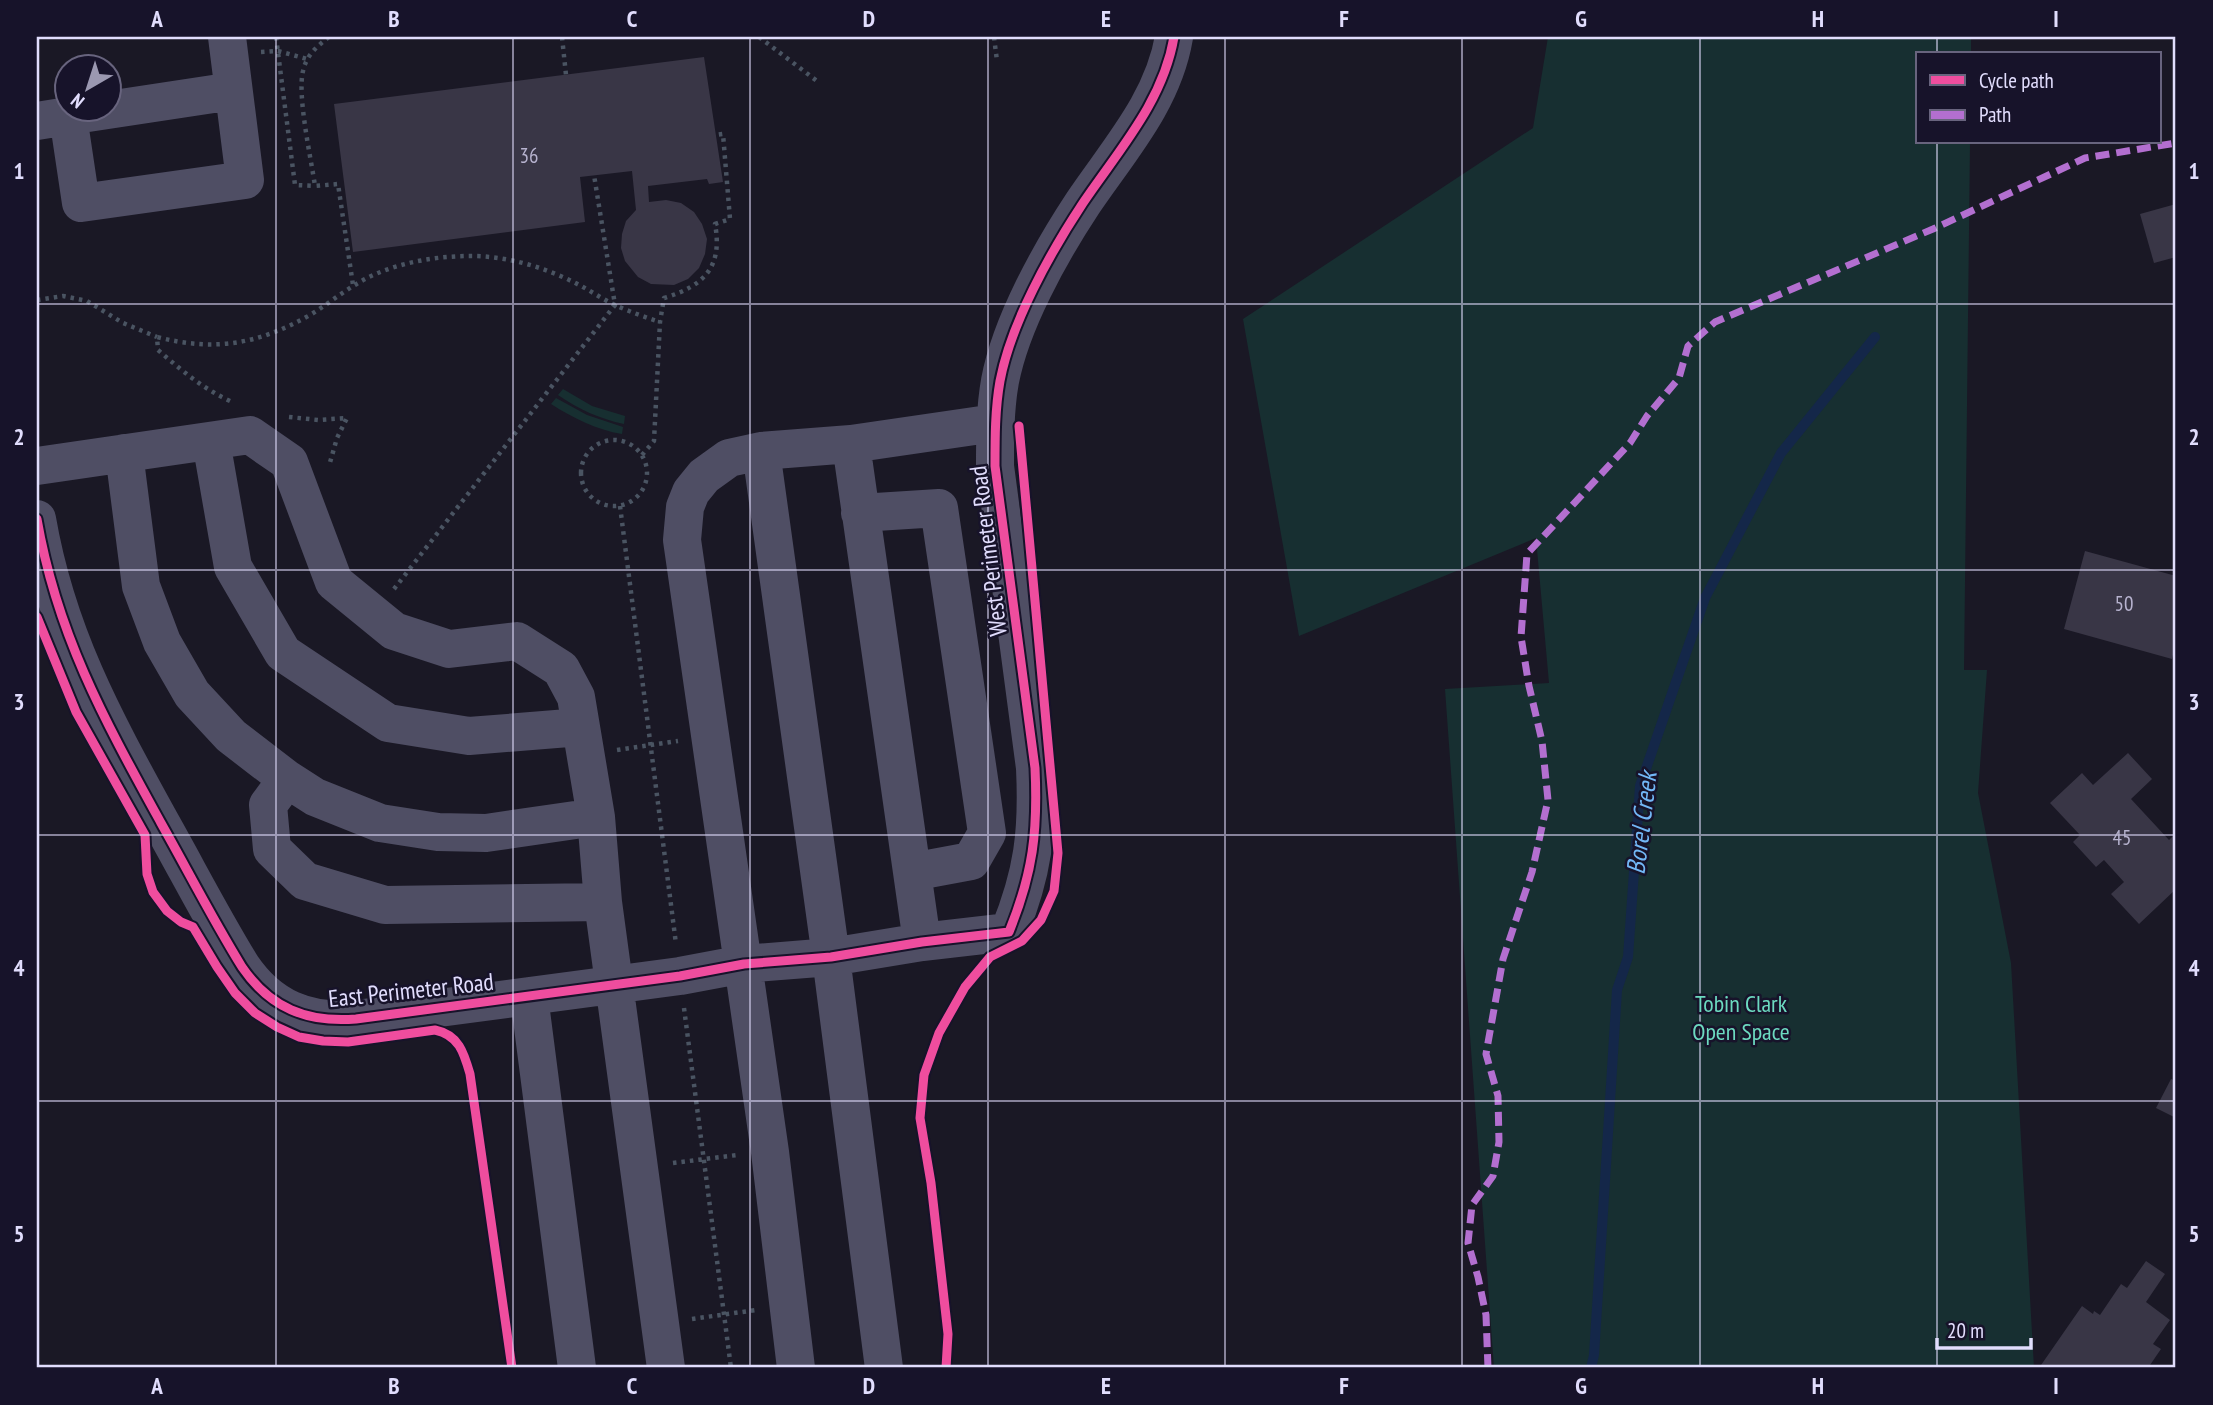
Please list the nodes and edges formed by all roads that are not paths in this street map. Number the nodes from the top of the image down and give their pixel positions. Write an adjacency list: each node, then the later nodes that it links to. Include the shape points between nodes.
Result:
1 (227, 37): 3 (street)
2 (1174, 37): 6 (street, West Perimeter Road, via 1164,74 1133,134 1083,202 1035,285 1000,380)
3 (233, 91): 4 (street); 5 (street, via 245,180 81,203)
4 (122, 108)
5 (53, 122)
6 (995, 423): 8 (street); 19 (street, West Perimeter Road, via 995,466 1037,810 1033,855)
7 (211, 440): 10 (street); 14 (street, via 250,435 289,462 334,582 394,631 449,649 517,641 561,668 576,697); 14 (street, via 233,567 283,653 388,723 469,736)
8 (851, 444): 9 (street); 12 (street)
9 (761, 451): 21 (street); 22 (street, via 729,458 704,476 685,507 682,540)
10 (124, 453): 11 (street); 15 (street, via 141,586 162,642 192,694 223,728)
11 (37, 466)
12 (860, 513): 17 (street); 17 (street, via 939,508 987,833 971,861)
13 (37, 519): 24 (street, East Perimeter Road, via 56,603 102,716 233,953 261,990 302,1014 337,1020)
14 (583, 740): 16 (street)
15 (287, 779): 16 (street, via 315,797 380,823 438,832 486,833); 18 (street, via 268,805 272,849 305,881 385,905)
16 (596, 817): 18 (street)
17 (912, 872): 20 (street)
18 (603, 902): 23 (street)
19 (1009, 932): 20 (street, East Perimeter Road)
20 (922, 942): 21 (street, East Perimeter Road)
21 (831, 957): 22 (street, East Perimeter Road); 28 (street)
22 (744, 964): 23 (street, East Perimeter Road); 27 (street)
23 (615, 985): 24 (street, East Perimeter Road); 26 (street)
24 (529, 996): 25 (street)
25 (578, 1368)
26 (666, 1368)
27 (796, 1368)
28 (884, 1368)

